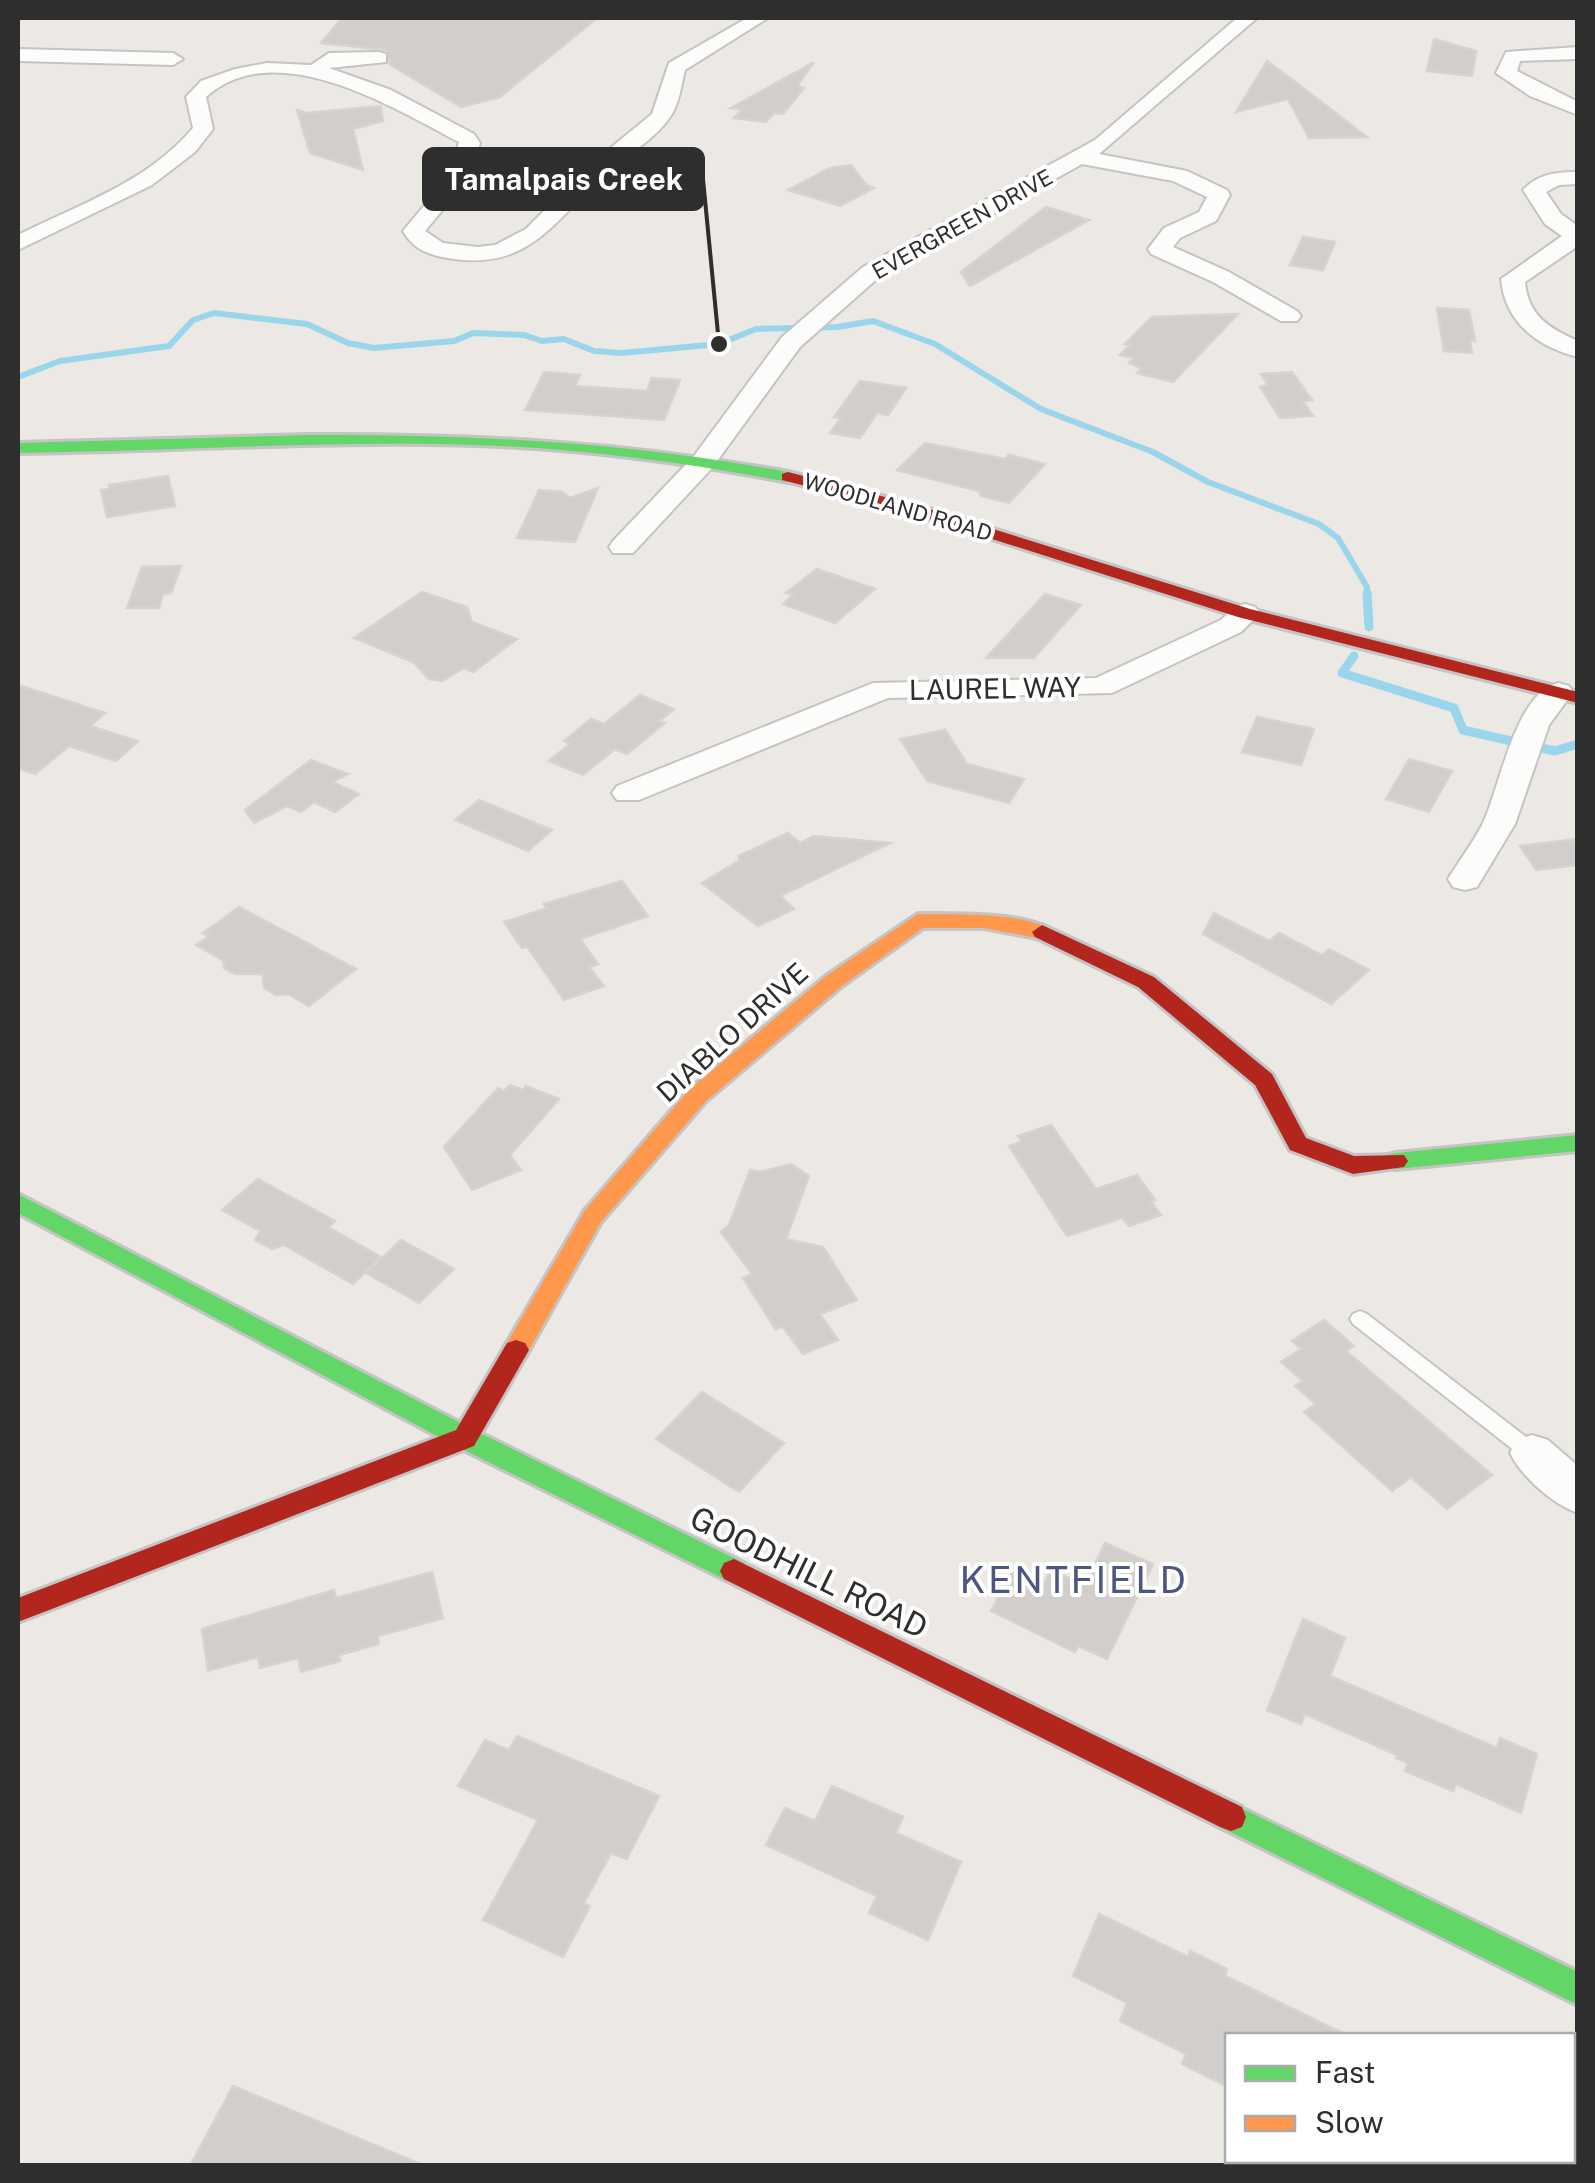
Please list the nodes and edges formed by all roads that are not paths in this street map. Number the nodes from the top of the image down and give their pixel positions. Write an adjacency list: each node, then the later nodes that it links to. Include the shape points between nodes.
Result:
1 (760, 18): 7 (street, via 676,68 670,104 658,121 532,236 492,254 435,248 414,230 460,176 467,138 352,78)
2 (1248, 18): 9 (street, EVERGREEN DRIVE)
3 (1578, 53): 8 (street, via 1512,56 1506,73)
4 (18, 55): 6 (street)
5 (379, 58): 7 (street, via 330,59)
6 (173, 59)
7 (313, 69): 11 (street, via 262,69 204,87 196,97 203,130 188,151)
8 (1578, 109)
9 (1081, 158): 12 (street, via 1179,176 1219,195 1208,216 1172,233 1159,249); 15 (street, EVERGREEN DRIVE, via 871,272 807,328)
10 (1578, 178): 13 (street, via 1554,179 1534,190 1553,219 1576,235 1513,280 1513,302 1542,335)
11 (21, 238)
12 (1288, 316)
13 (1578, 350)
14 (18, 448): 15 (street, WOODLAND ROAD, via 357,442 531,447)
15 (703, 462): 16 (street, EVERGREEN DRIVE); 17 (street, WOODLAND ROAD, via 895,502)
16 (623, 547)
17 (1245, 613): 18 (street, WOODLAND ROAD); 19 (street, LAUREL WAY, via 1231,626 1101,687 884,689)
18 (1568, 695): 20 (street, via 1526,746 1499,824)
19 (628, 793)
20 (1465, 879)
21 (1578, 1143): 24 (street, DIABLO DRIVE, via 1354,1164 1298,1144 1264,1080 1146,982 1042,932 984,921 918,921 834,981 698,1096 593,1216)
22 (18, 1203): 24 (street, GOODHILL ROAD)
23 (1360, 1320): 25 (lane)
24 (465, 1438): 27 (street); 28 (street, GOODHILL ROAD)
25 (1532, 1453): 26 (street)
26 (1578, 1494)
27 (18, 1610)
28 (1578, 1989)

